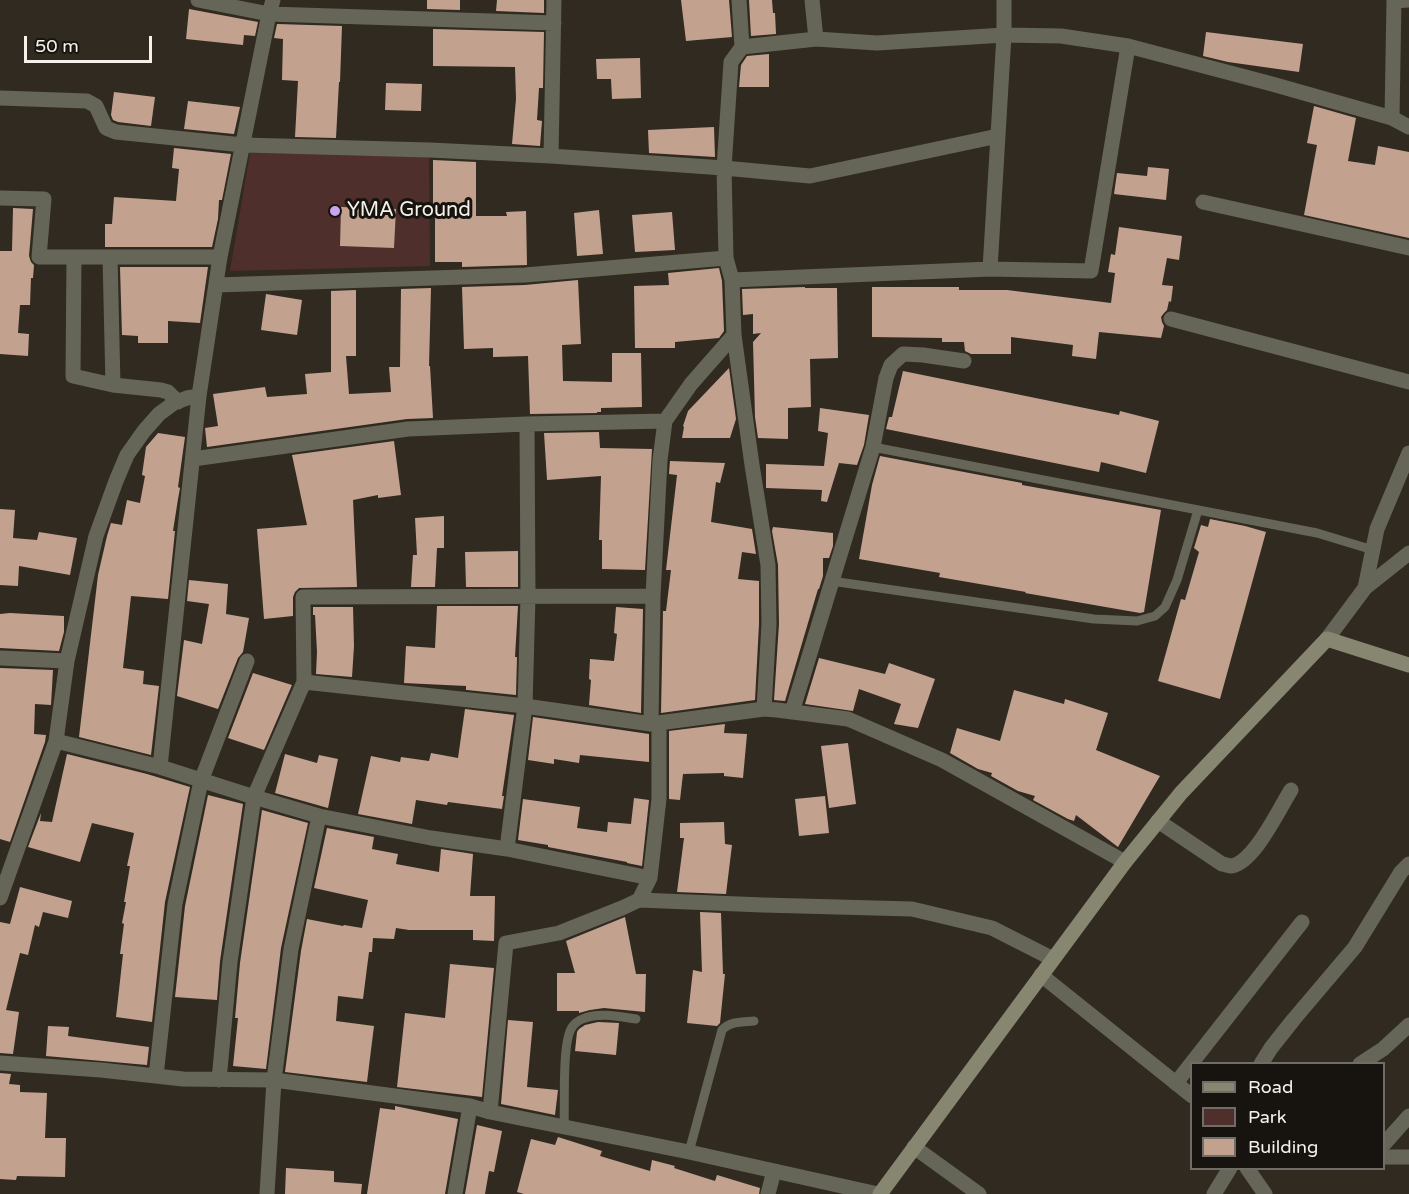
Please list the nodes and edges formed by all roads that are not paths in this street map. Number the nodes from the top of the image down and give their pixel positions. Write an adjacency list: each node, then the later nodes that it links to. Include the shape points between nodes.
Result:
1 (198, 0): 7 (street)
2 (554, 0): 8 (street)
3 (739, 0): 12 (street)
4 (812, 0): 10 (street)
5 (1004, 0): 9 (street)
6 (1399, 0): 14 (street)
7 (271, 7): 8 (street); 17 (street)
8 (554, 23): 18 (street)
9 (1004, 35): 10 (street, via 877,43); 11 (street, via 1061,36); 16 (street)
10 (816, 39): 12 (street)
11 (1128, 46): 14 (street); 27 (street, via 1091,271)
12 (742, 47): 19 (street, via 731,62)
13 (0, 98): 17 (street, via 87,101 96,106 106,128 116,132)
14 (1392, 118): 15 (street)
15 (1409, 127)
16 (998, 136): 19 (street, via 810,176); 27 (street)
17 (243, 145): 18 (street); 25 (street)
18 (551, 156): 19 (street)
19 (724, 168): 26 (street)
20 (0, 198): 23 (street, via 44,199 39,257)
21 (1203, 202): 22 (street)
22 (1409, 248)
23 (74, 257): 24 (street); 34 (street, via 73,376)
24 (110, 257): 25 (street); 34 (street)
25 (220, 257): 29 (street)
26 (726, 258): 28 (street); 29 (street, via 525,275)
27 (990, 269): 28 (street)
28 (732, 280): 31 (street)
29 (216, 285): 35 (street)
30 (1171, 319): 33 (street)
31 (734, 335): 37 (street, via 691,384); 56 (street, via 768,565)
32 (964, 361): 39 (street, via 903,354 891,365)
33 (1409, 382)
34 (113, 385): 36 (street, via 161,390)
35 (199, 396): 36 (street); 41 (street)
36 (178, 402): 51 (street, via 159,414 127,455 96,536)
37 (665, 422): 38 (street); 47 (street)
38 (527, 424): 41 (street, via 408,429); 48 (street)
39 (873, 447): 42 (lane); 45 (street)
40 (1409, 453): 43 (street, via 1377,529)
41 (193, 459): 60 (street)
42 (1198, 510): 43 (lane, via 1317,533); 45 (lane, via 1165,607 1155,616 1137,621 1094,619)
43 (1373, 550): 46 (street)
44 (1409, 553): 46 (street)
45 (831, 581): 57 (street)
46 (1365, 588): 49 (street)
47 (653, 596): 48 (street); 58 (street)
48 (528, 597): 54 (street, via 303,597); 55 (street)
49 (1327, 639): 53 (main road); 65 (main road)
50 (0, 658): 51 (street)
51 (67, 661): 59 (street)
52 (248, 661): 61 (street)
53 (1409, 664)
54 (304, 682): 55 (street); 63 (street)
55 (525, 706): 58 (street); 66 (street)
56 (764, 709): 57 (street); 58 (street)
57 (792, 712): 67 (street, via 848,719 942,760)
58 (655, 723): 69 (street, via 659,799)
59 (56, 741): 60 (street); 70 (street)
60 (160, 767): 61 (street)
61 (201, 780): 63 (street); 83 (street, via 175,904)
62 (1291, 790): 65 (street, via 1257,846 1244,861 1230,866)
63 (254, 797): 64 (street); 84 (street, via 230,962)
64 (320, 816): 66 (street); 85 (street, via 291,949)
65 (1158, 821): 67 (main road)
66 (507, 849): 69 (street)
67 (1125, 862): 73 (main road)
68 (1409, 864): 79 (street, via 1355,947)
69 (650, 878): 71 (street)
70 (1, 893)
71 (639, 900): 73 (street, via 912,909 992,928); 89 (street, via 559,933 506,944)
72 (1302, 922): 78 (street)
73 (1053, 959): 74 (main road)
74 (1041, 975): 86 (street); 93 (main road)
75 (636, 1019): 91 (lane, via 588,1016 570,1030)
76 (754, 1021): 94 (lane, via 732,1023 722,1030)
77 (1409, 1025): 80 (street)
78 (1192, 1062)
79 (1262, 1062)
80 (1363, 1062)
81 (0, 1063): 83 (street)
82 (1190, 1065): 86 (street)
83 (156, 1076): 84 (street)
84 (219, 1080): 85 (street)
85 (274, 1080): 88 (street); 100 (street)
86 (1176, 1083): 87 (street)
87 (1190, 1095)
88 (470, 1106): 89 (street); 101 (street)
89 (490, 1112): 91 (street)
90 (1409, 1116): 92 (street)
91 (564, 1127): 94 (street)
92 (1385, 1142)
93 (914, 1147): 103 (main road); 104 (street)
94 (689, 1152): 97 (street)
95 (1385, 1156): 96 (street)
96 (1409, 1157)
97 (774, 1170): 102 (street); 103 (street)
98 (1229, 1170): 105 (street)
99 (1248, 1170): 106 (street)
100 (267, 1194)
101 (455, 1194)
102 (768, 1194)
103 (879, 1194)
104 (978, 1194)
105 (1214, 1194)
106 (1265, 1194)

